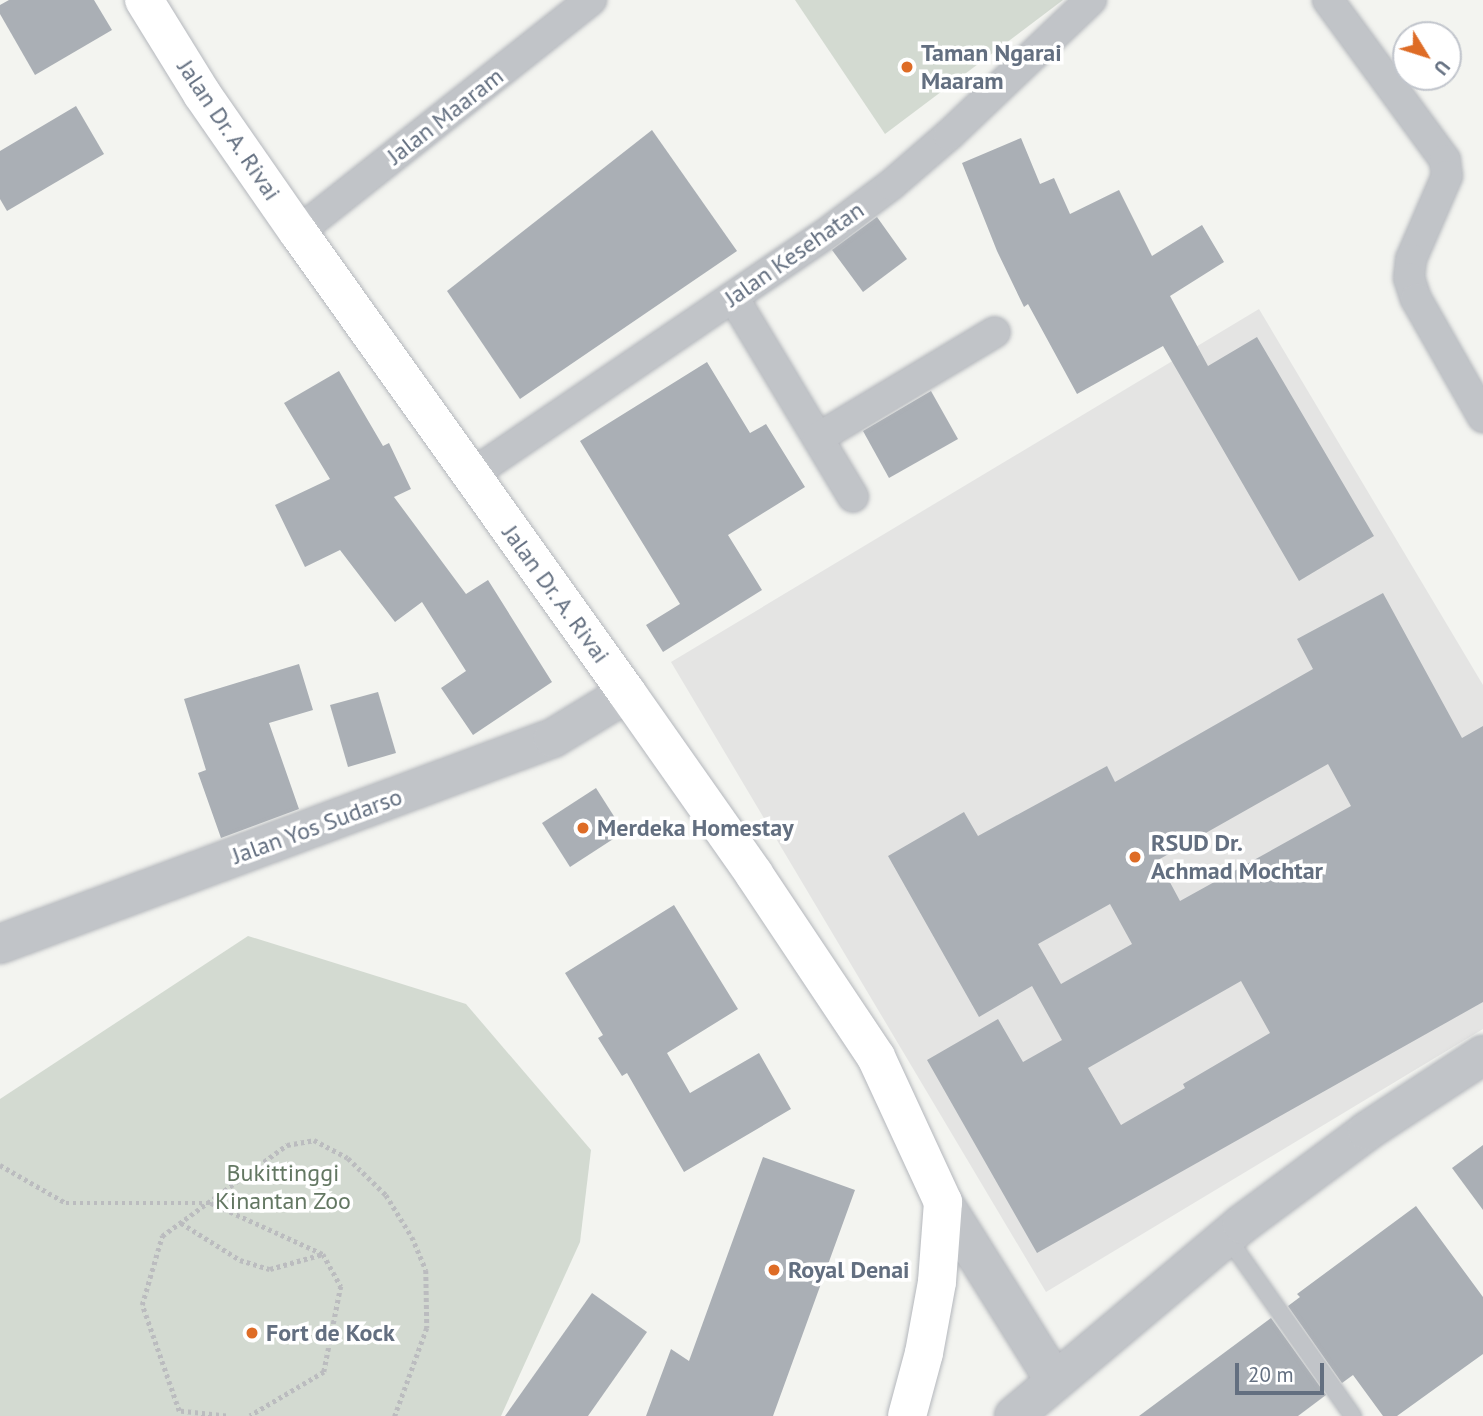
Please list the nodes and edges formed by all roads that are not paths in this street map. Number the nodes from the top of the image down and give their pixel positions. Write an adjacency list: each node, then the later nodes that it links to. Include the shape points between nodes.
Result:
1 (144, 0): 5 (main road, Jalan Dr. A. Rivai, via 202,94)
2 (592, 0): 5 (street, Jalan Maaram)
3 (1091, 0): 6 (street, Jalan Kesehatan, via 891,186)
4 (1328, 0): 8 (street, via 1445,160 1447,176 1411,259 1409,278 1416,299)
5 (298, 232): 10 (main road, Jalan Dr. A. Rivai)
6 (733, 297): 9 (street); 10 (street, Jalan Kesehatan)
7 (995, 332): 9 (street)
8 (1478, 399)
9 (818, 438): 11 (street)
10 (471, 475): 12 (main road, Jalan Dr. A. Rivai)
11 (853, 497)
12 (628, 693): 13 (street, Jalan Yos Sudarso, via 553,738); 15 (main road, Jalan Dr. A. Rivai, via 876,1057)
13 (0, 944)
14 (1483, 1055): 16 (street, via 1367,1131)
15 (943, 1202): 17 (street); 18 (main road, via 937,1282)
16 (1227, 1237): 17 (street); 20 (lane)
17 (1055, 1381): 19 (street)
18 (907, 1416)
19 (1014, 1416)
20 (1353, 1416)

